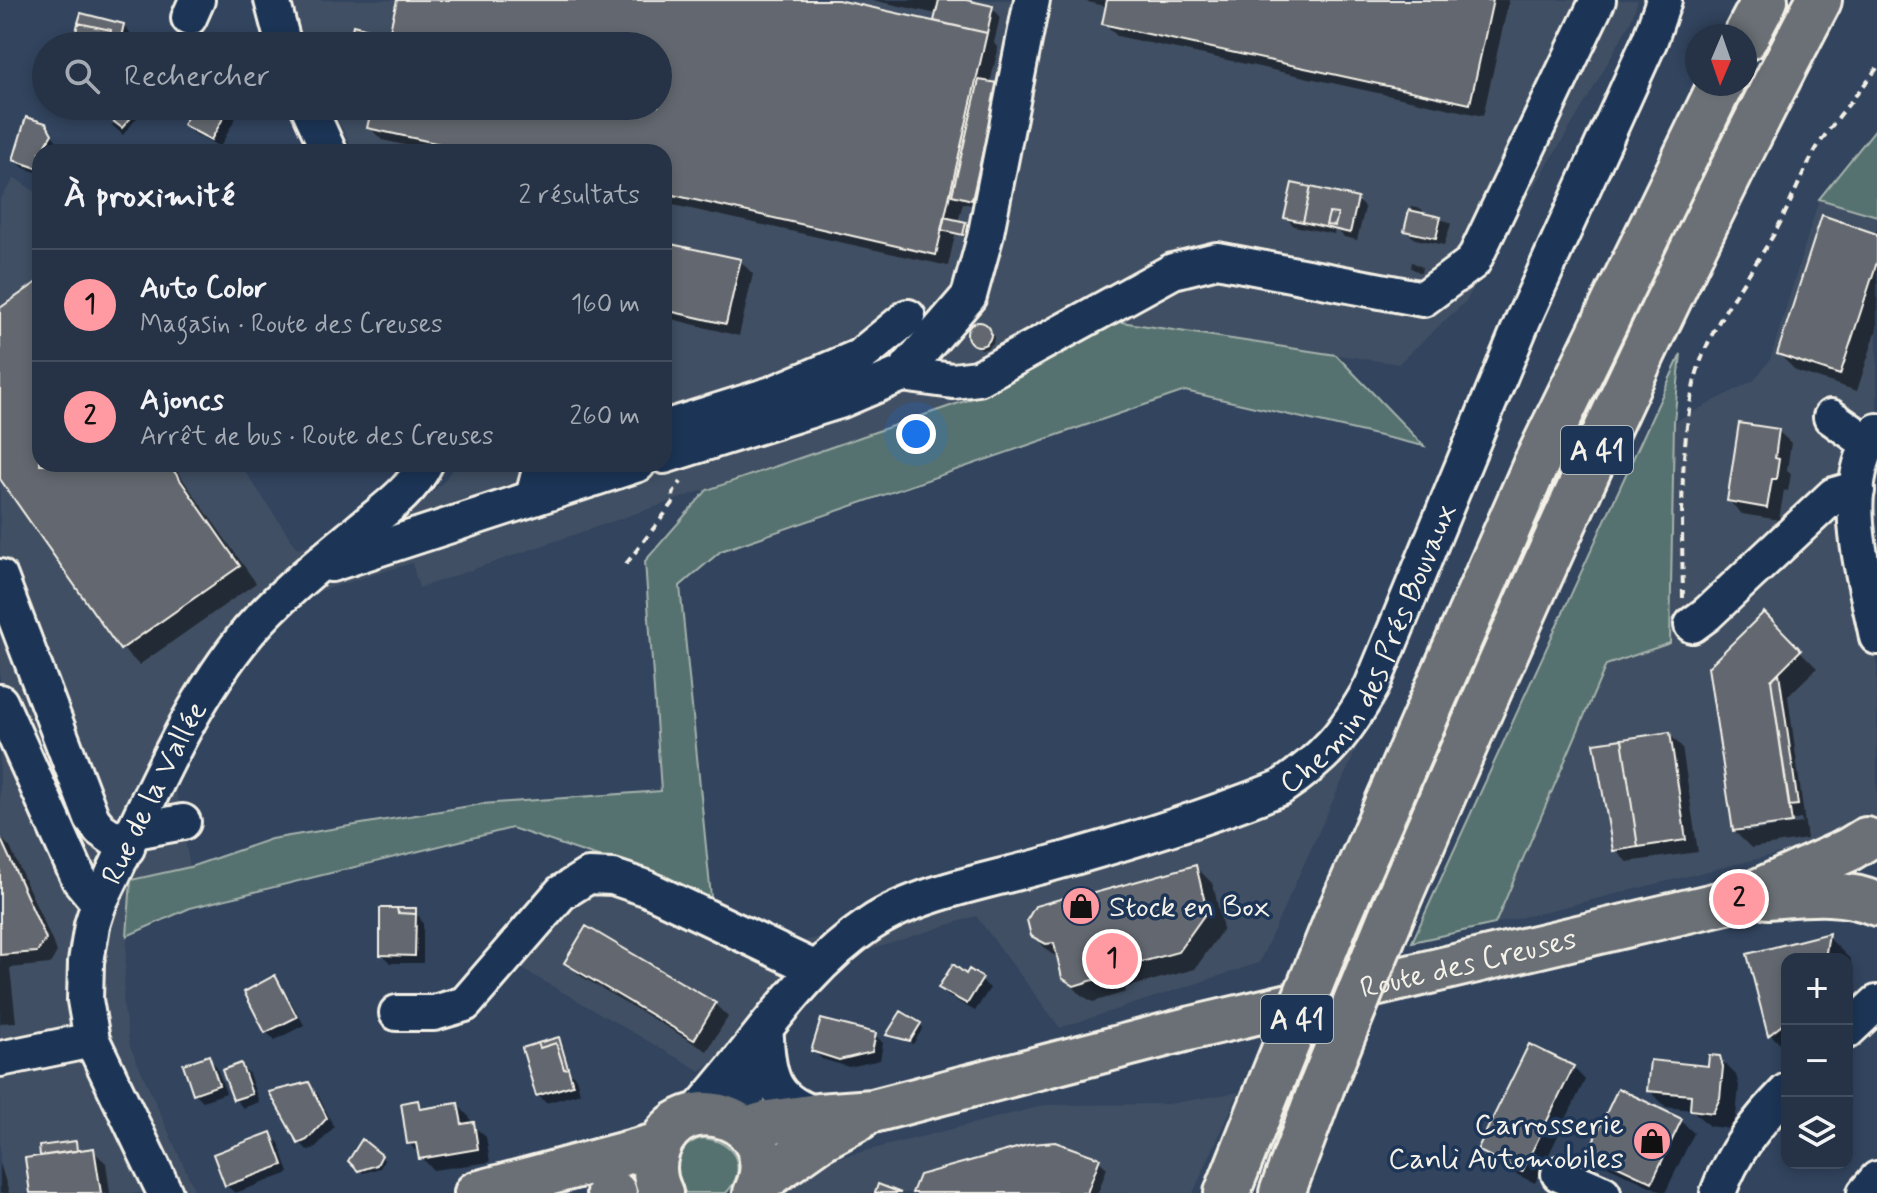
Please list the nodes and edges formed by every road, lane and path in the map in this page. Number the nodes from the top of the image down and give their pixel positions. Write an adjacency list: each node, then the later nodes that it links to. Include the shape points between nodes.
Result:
1 (272, 0): 8 (street)
2 (1032, 0): 14 (street, via 969,296)
3 (1598, 0): 14 (street, via 1473,262 1423,299 1217,260 1173,271 978,378 953,381)
4 (1664, 0): 37 (street, Chemin des Prés Bouvaux, via 1523,320 1372,686 1349,727 1306,771 1280,788 913,903 883,915)
5 (1765, 0): 7 (highway)
6 (1819, 0): 60 (highway, A 41, bridge, via 1588,467 1394,909)
7 (1752, 24)
8 (280, 32)
9 (1877, 68): 28 (path, via 1819,146 1772,238 1724,308 1702,359 1687,425 1682,510 1683,607)
10 (1715, 96): 59 (highway, A 41, bridge, via 1535,466 1337,919)
11 (314, 120): 12 (street)
12 (325, 144)
13 (908, 317): 18 (street, via 859,357)
14 (902, 374): 17 (street, via 839,401)
15 (1831, 417): 16 (street)
16 (1873, 438): 23 (street, via 1864,452)
17 (672, 444)
18 (672, 444)
19 (672, 450): 25 (path, via 687,475 673,493 674,502)
20 (420, 472): 26 (street, Rue de la Vallée, via 392,503)
21 (539, 472): 24 (street)
22 (613, 472): 24 (street)
23 (1857, 491): 28 (street, via 1834,495); 29 (street, via 1859,539)
24 (533, 497): 26 (street)
25 (626, 564)
26 (312, 570): 33 (street, Rue de la Vallée, via 248,633 210,686)
27 (0, 577): 33 (street, via 92,819 100,829)
28 (1692, 625)
29 (1877, 637)
30 (0, 702): 36 (street, via 79,879)
31 (183, 822): 33 (street)
32 (1872, 829): 34 (main road, Route des Creuses, via 1848,850); 35 (main road, via 1863,862)
33 (131, 840): 36 (street, Rue de la Vallée)
34 (1739, 899): 35 (main road, Route des Creuses, via 1829,893); 46 (main road, Route des Creuses, via 1162,1036)
35 (1877, 902)
36 (99, 903): 43 (street, Rue de la Vallée, via 86,962)
37 (816, 969): 38 (street, Chemin des Prés Bouvaux); 40 (street, via 646,888 613,877 588,876 561,893 465,1004 434,1013)
38 (789, 1001): 42 (street); 48 (street)
39 (1877, 1003): 41 (street)
40 (397, 1013)
41 (1853, 1025)
42 (766, 1038): 47 (street, via 768,1069 777,1091 798,1108); 49 (street, via 751,1071)
43 (92, 1040): 44 (street); 54 (street, Rue de la Vallée)
44 (0, 1059)
45 (1782, 1097): 62 (street, via 1750,1133)
46 (873, 1111): 47 (main road, Route des Creuses); 53 (main road, Route des Creuses, via 821,1139)
47 (818, 1115): 49 (main road, Route des Creuses)
48 (693, 1116): 49 (main road, via 720,1116); 50 (main road)
49 (745, 1128): 53 (main road, via 760,1154)
50 (660, 1144): 55 (main road); 58 (main road, via 655,1174)
51 (1559, 1174): 61 (street)
52 (1877, 1179): 63 (street)
53 (758, 1188)
54 (165, 1193)
55 (476, 1193)
56 (608, 1193): 57 (main road)
57 (615, 1193)
58 (661, 1193)
59 (1227, 1193)
60 (1282, 1193)
61 (1603, 1193)
62 (1718, 1193)
63 (1865, 1193)

